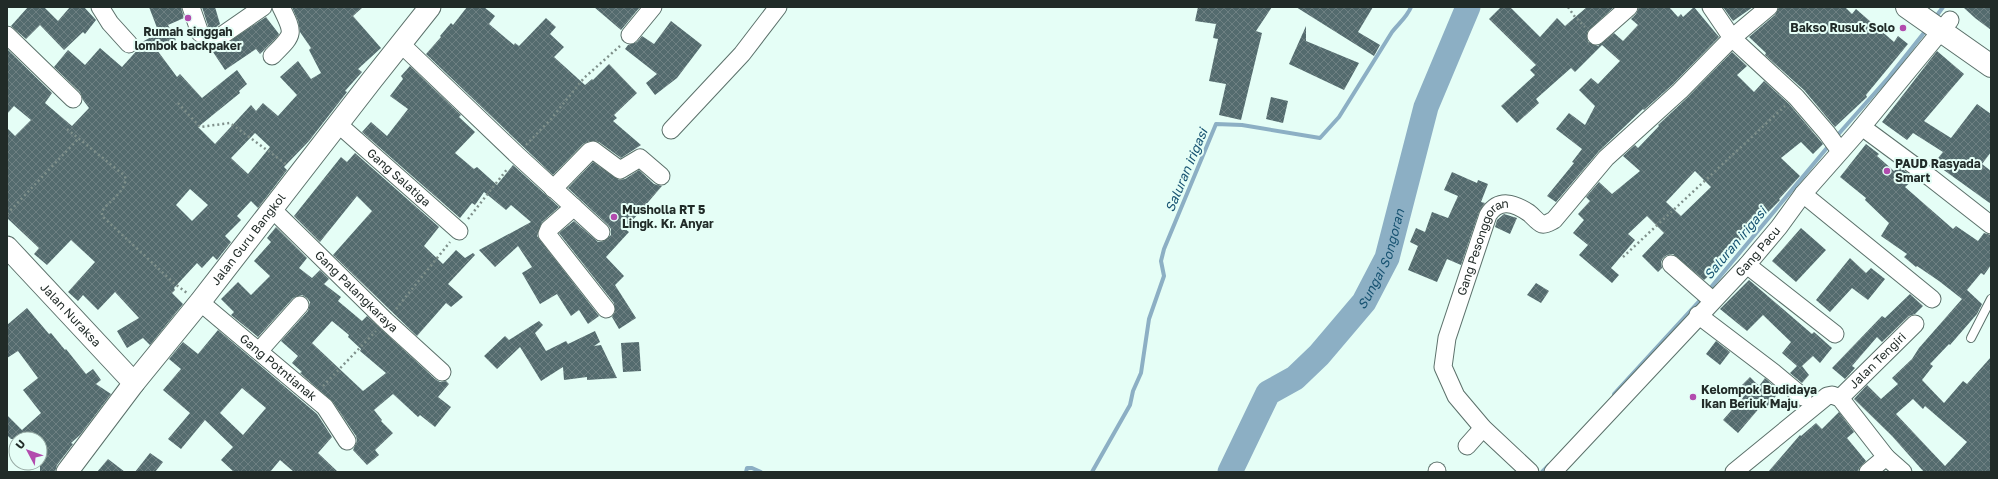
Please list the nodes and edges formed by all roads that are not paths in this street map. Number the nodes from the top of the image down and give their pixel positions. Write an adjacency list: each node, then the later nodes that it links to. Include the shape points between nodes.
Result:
1 (100, 7): 17 (street)
2 (191, 7): 3 (street, via 205,38)
3 (263, 7)
4 (281, 7): 20 (street, via 291,26 291,33 288,40)
5 (430, 7): 18 (street, Jalan Guru Bangkol)
6 (653, 7): 14 (street)
7 (778, 7): 25 (street, via 742,54)
8 (1629, 7): 15 (street)
9 (1711, 7): 16 (street)
10 (1769, 7): 16 (street)
11 (1907, 7): 12 (main road)
12 (1938, 19): 19 (main road); 21 (main road); 24 (street, Gang Pacu)
13 (7, 35): 22 (street)
14 (630, 35)
15 (1596, 36)
16 (1732, 38): 26 (street, via 1796,97); 53 (street, Gang Pesonggoran, via 1680,92 1606,158 1554,220 1542,224 1529,213 1502,203 1496,205 1488,215 1447,338 1443,367 1456,396)
17 (128, 44)
18 (402, 44): 23 (street, Jalan Guru Bangkol); 28 (street)
19 (1991, 48)
20 (272, 56)
21 (1991, 66)
22 (73, 99)
23 (338, 124): 31 (street, Jalan Guru Bangkol); 33 (street, Gang Salatiga)
24 (1862, 127): 26 (street, Gang Pacu); 32 (street)
25 (671, 130)
26 (1835, 143): 29 (street, Gang Pacu)
27 (661, 176): 28 (street, via 640,158 620,170 593,150)
28 (553, 189): 30 (street)
29 (1803, 194): 37 (street, Gang Pacu); 39 (street)
30 (574, 207): 34 (street); 43 (street, via 549,229 548,234)
31 (272, 209): 41 (street, Jalan Guru Bangkol); 49 (street, Gang Palangkaraya)
32 (1991, 225)
33 (459, 231)
34 (601, 232)
35 (7, 247): 50 (street, Jalan Nuraksa)
36 (1671, 264): 38 (street)
37 (1747, 265): 38 (street, Gang Pacu); 46 (street)
38 (1707, 296): 44 (street, Gang Pacu)
39 (1932, 299)
40 (1991, 299): 47 (lane)
41 (200, 302): 48 (street, Gang Potntianak); 50 (street, Jalan Guru Bangkol)
42 (300, 306): 48 (street)
43 (606, 309)
44 (1698, 316): 51 (street); 59 (street, Gang Pacu)
45 (1915, 324): 52 (street, Jalan Tengiri)
46 (1835, 334)
47 (1971, 338)
48 (259, 351): 54 (street, Gang Potntianak, via 325,407)
49 (442, 372)
50 (134, 383): 57 (street, Jalan Guru Bangkol)
51 (1803, 397)
52 (1841, 400): 56 (street); 60 (street, via 1832,395 1827,396)
53 (1483, 428): 55 (street); 58 (street, Gang Pesonggoran)
54 (347, 441)
55 (1467, 446)
56 (1886, 457): 61 (street); 62 (street)
57 (67, 472)
58 (1530, 472)
59 (1553, 472)
60 (1734, 472)
61 (1868, 472)
62 (1902, 472)

